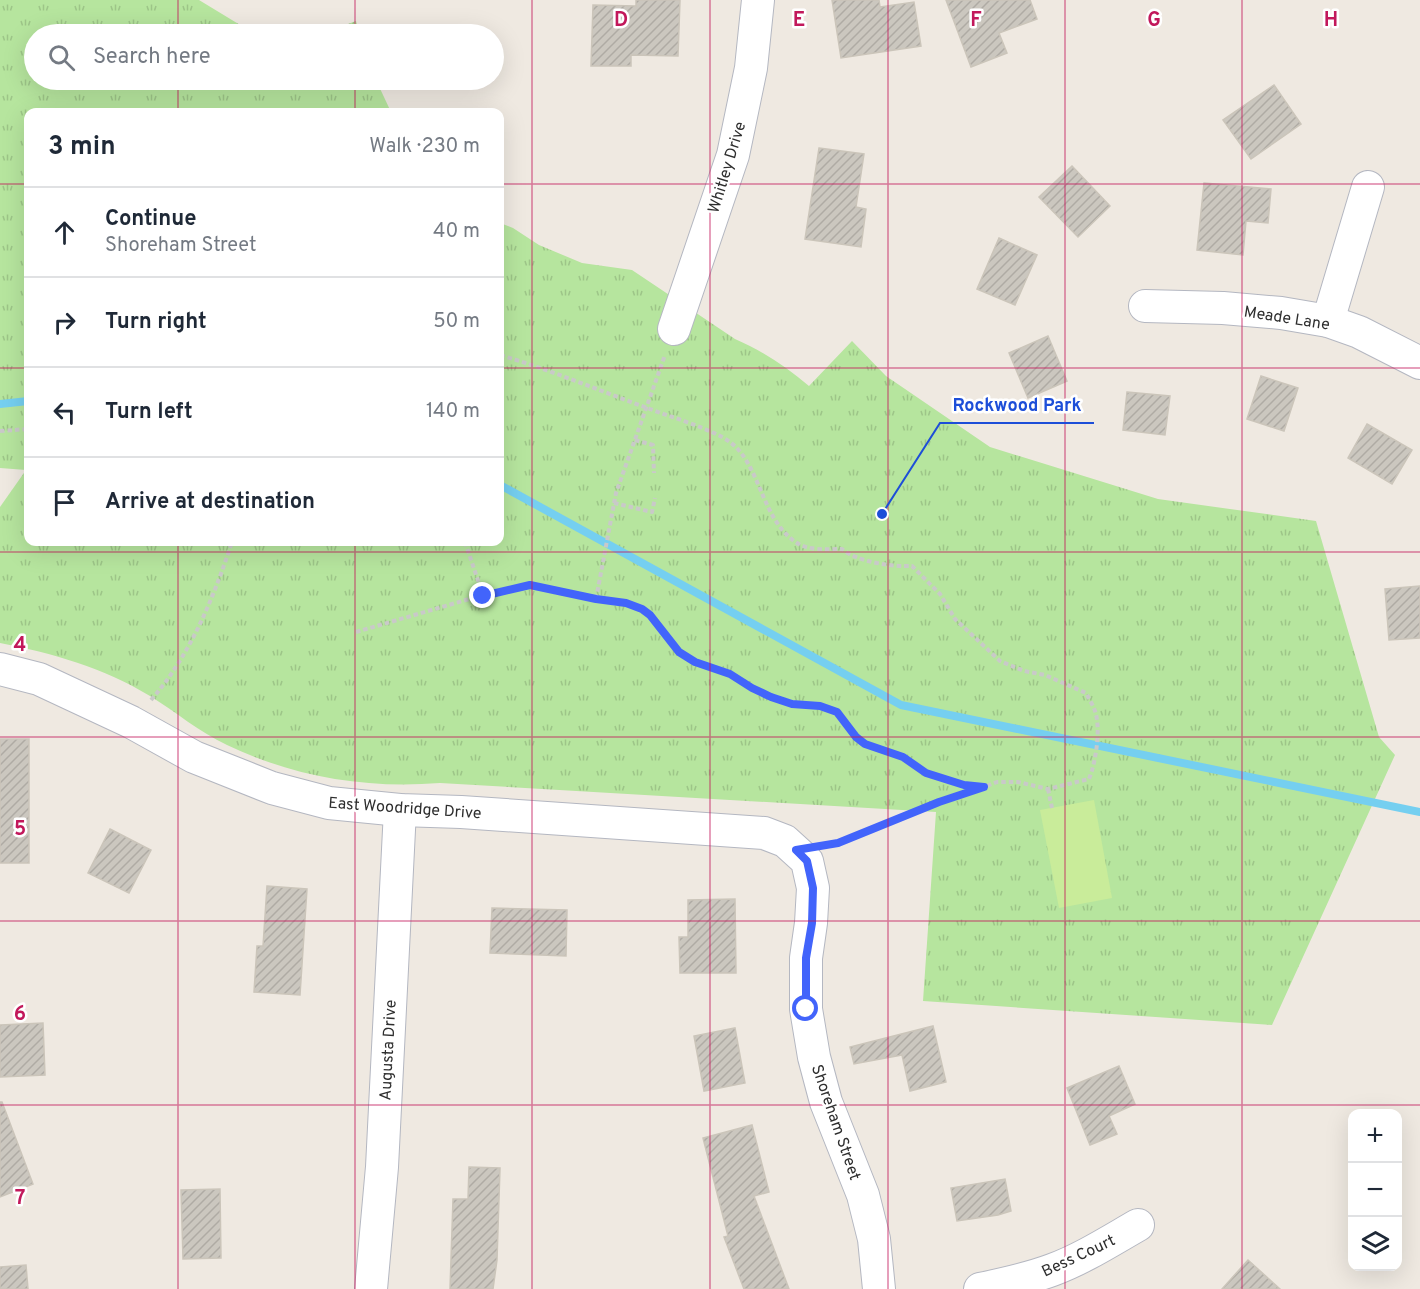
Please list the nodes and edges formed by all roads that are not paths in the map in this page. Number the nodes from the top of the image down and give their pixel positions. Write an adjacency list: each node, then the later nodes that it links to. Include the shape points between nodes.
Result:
1 (758, 0): 5 (street, Whitley Drive, via 752,68 733,155)
2 (1368, 187): 4 (street)
3 (1146, 306): 4 (street, Meade Lane, via 1223,308)
4 (1328, 321): 6 (street, Meade Lane)
5 (674, 329)
6 (1420, 363)
7 (0, 669): 8 (street, East Woodridge Drive, via 39,679 194,757 272,788 330,803)
8 (399, 810): 9 (street, East Woodridge Drive, via 764,833); 11 (street, Augusta Drive, via 382,1167)
9 (796, 850): 12 (street, Shoreham Street, via 807,861 813,888 806,1009 814,1057 826,1102 863,1195 874,1239)
10 (1138, 1225): 13 (street, Bess Court, via 1052,1270)
11 (371, 1289)
12 (879, 1289)
13 (980, 1289)

